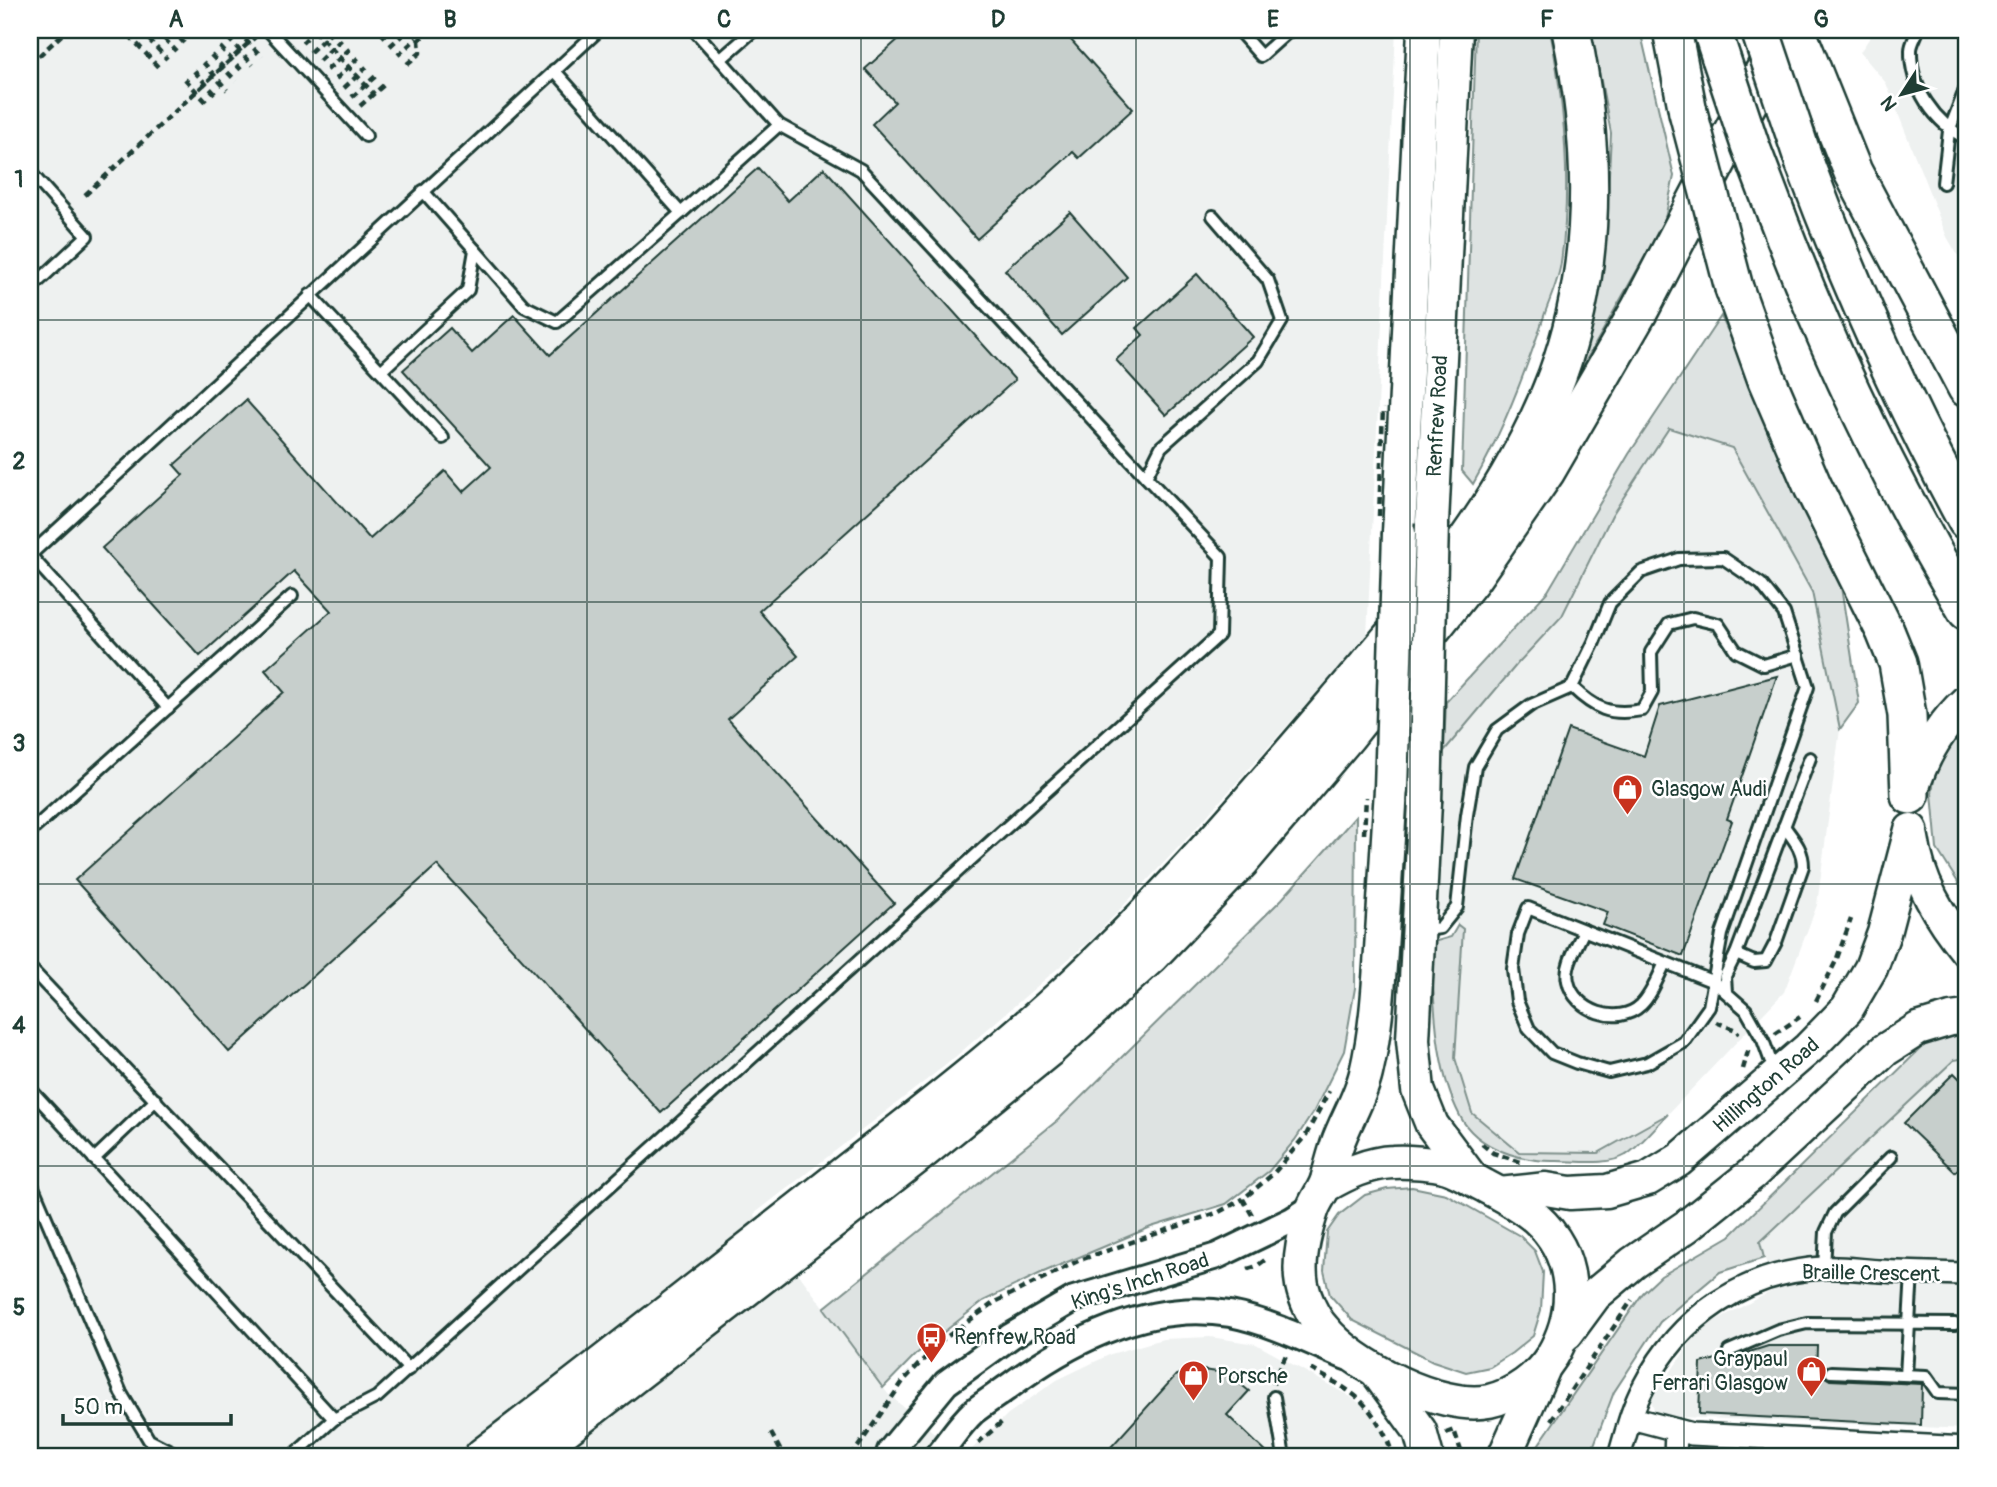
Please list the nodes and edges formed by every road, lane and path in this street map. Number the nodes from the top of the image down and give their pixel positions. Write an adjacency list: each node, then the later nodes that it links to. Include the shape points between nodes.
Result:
1 (67, 30): 54 (path)
2 (140, 30): 49 (path)
3 (156, 30): 41 (path)
4 (172, 30): 33 (path)
5 (187, 30): 27 (path)
6 (266, 30): 34 (path); 85 (lane)
7 (315, 30): 32 (path); 35 (path)
8 (334, 30): 32 (path)
9 (390, 30): 29 (path)
10 (409, 30): 31 (path); 38 (path)
11 (430, 30): 31 (path)
12 (599, 30): 62 (lane)
13 (694, 30): 51 (lane)
14 (754, 30): 51 (lane)
15 (1238, 30): 16 (lane, via 1261,56)
16 (1290, 30)
17 (1424, 30): 134 (main road, Renfrew Road, bridge, via 1391,789 1375,1019 1366,1074)
18 (1456, 30): 116 (main road, Renfrew Road, bridge)
19 (1571, 30): 165 (highway, via 1588,156 1588,219 1578,295 1566,349 1546,404 1485,518 1387,643 1237,818 1080,981 943,1099)
20 (1672, 30): 111 (highway, bridge, via 1688,112 1734,288 1808,475 1898,663 1907,715)
21 (1760, 30): 102 (highway, bridge, via 1805,164 1867,320)
22 (1786, 30): 166 (highway, via 1622,342 1539,482 1471,579 1241,860 1151,954 1047,1049)
23 (1796, 30): 96 (highway, via 1830,120)
24 (1918, 30): 84 (lane, via 1910,49 1918,93)
25 (237, 31): 34 (path)
26 (129, 35): 58 (path)
27 (192, 36)
28 (344, 37): 40 (path)
29 (382, 37)
30 (228, 38): 42 (path)
31 (418, 39): 46 (path); 56 (path, via 419,53)
32 (323, 40): 40 (path); 43 (path)
33 (184, 43)
34 (249, 43): 42 (path); 47 (path)
35 (302, 43)
36 (1717, 44): 105 (highway, bridge, via 1749,145 1816,313 1865,423)
37 (353, 46): 48 (path)
38 (390, 46)
39 (219, 47): 50 (path)
40 (332, 48): 48 (path); 52 (path)
41 (176, 51)
42 (240, 51): 50 (path); 57 (path)
43 (310, 52)
44 (211, 55): 60 (path)
45 (361, 55): 59 (path)
46 (398, 55)
47 (262, 57)
48 (340, 58): 59 (path); 61 (path)
49 (167, 59)
50 (231, 60): 60 (path); 64 (path)
51 (721, 60): 83 (lane)
52 (318, 61)
53 (202, 62): 66 (path)
54 (30, 64)
55 (370, 64): 67 (path)
56 (407, 64)
57 (253, 65)
58 (158, 67)
59 (348, 67): 67 (path); 69 (path)
60 (223, 68): 66 (path); 70 (path)
61 (327, 70)
62 (554, 70): 89 (lane); 91 (lane)
63 (194, 71): 71 (path)
64 (244, 74)
65 (378, 74): 73 (path)
66 (214, 75): 71 (path); 76 (path)
67 (357, 76): 73 (path); 75 (path)
68 (185, 79): 77 (path)
69 (335, 79)
70 (236, 81)
71 (206, 83): 77 (path); 79 (path)
72 (386, 83): 78 (path)
73 (365, 85): 78 (path); 80 (path)
74 (1967, 85): 84 (lane)
75 (344, 88)
76 (227, 89)
77 (197, 92): 81 (path); 90 (path)
78 (374, 94): 82 (path)
79 (218, 97)
80 (352, 97)
81 (209, 105)
82 (360, 106)
83 (779, 125): 91 (lane); 101 (lane, via 861,170)
84 (1949, 131): 86 (lane); 88 (lane)
85 (366, 136)
86 (1967, 139)
87 (30, 172): 94 (lane, via 88,236)
88 (1943, 183)
89 (423, 191): 93 (lane); 95 (lane)
90 (85, 195)
91 (681, 213): 93 (lane, via 558,322 524,306)
92 (1213, 216): 101 (lane, via 1268,280 1282,321 1258,361 1161,447)
93 (475, 250): 98 (lane, via 468,290)
94 (30, 289)
95 (310, 295): 98 (lane); 103 (lane)
96 (1928, 313): 97 (highway); 99 (highway)
97 (1967, 365)
98 (381, 371): 100 (lane)
99 (1967, 388)
100 (443, 438)
101 (1146, 477): 150 (lane, via 1221,557 1219,635)
102 (1967, 521)
103 (30, 555): 109 (lane)
104 (292, 596): 109 (lane)
105 (1967, 611)
106 (1798, 656): 107 (lane, via 1764,665 1736,651 1718,624 1693,618 1669,624 1651,652 1652,692 1642,710 1621,714 1589,704); 107 (lane, via 1784,613 1761,584 1723,558 1679,559 1641,572 1610,603); 121 (lane, via 1808,687 1722,934)
107 (1572, 687): 116 (lane, via 1531,705 1497,730 1475,767 1457,907 1440,928)
108 (1967, 701): 111 (main road, via 1930,744)
109 (168, 708): 114 (lane)
110 (1810, 758): 112 (lane)
111 (1910, 794): 113 (main road)
112 (1784, 826): 118 (lane); 118 (lane, via 1799,847 1803,866 1776,942 1766,961 1754,962)
113 (1911, 830): 117 (main road, via 1926,889); 126 (main road, Hillington Road, via 1881,944 1858,993 1831,1027)
114 (30, 832)
115 (1584, 930): 119 (lane); 119 (lane, via 1567,979 1584,1007 1601,1014 1620,1015 1640,1006); 123 (lane, via 1528,908 1518,934 1513,969 1517,1001 1529,1029 1552,1053 1609,1072 1647,1063 1684,1042)
116 (1417, 931): 133 (main road, Renfrew Road, via 1413,1040 1418,1090 1432,1125 1455,1158)
117 (1967, 951)
118 (1736, 954): 122 (lane, via 1725,976)
119 (1665, 963): 121 (lane)
120 (30, 968): 129 (lane)
121 (1714, 982): 122 (lane); 123 (lane, via 1709,1007)
122 (1726, 992): 126 (lane, via 1746,1010)
123 (1702, 1016): 125 (path, via 1736,1030)
124 (1967, 1017): 142 (main road, via 1918,1029 1885,1050 1752,1174 1595,1295)
125 (1748, 1048)
126 (1776, 1075): 133 (main road, Hillington Road, via 1679,1160 1648,1180 1607,1191 1570,1193)
127 (1334, 1082): 135 (path, via 1306,1135 1273,1174 1242,1199)
128 (30, 1089): 131 (lane)
129 (156, 1100): 131 (lane); 150 (lane)
130 (1891, 1157): 136 (lane, via 1835,1213 1826,1232)
131 (94, 1159): 157 (lane)
132 (30, 1180): 163 (lane, via 121,1393 149,1440)
133 (1487, 1187): 134 (main road, via 1446,1166 1394,1161 1351,1171); 142 (main road, via 1536,1219 1562,1256 1571,1296)
134 (1319, 1196): 135 (street, King's Inch Road); 148 (main road, Renfrew Road, via 1300,1258 1302,1285 1323,1328)
135 (1263, 1234): 137 (path, via 1269,1256); 168 (street, King's Inch Road, via 1217,1256 1074,1299 1011,1336 946,1383)
136 (1824, 1268): 138 (street, Braille Crescent); 156 (street, Braille Crescent, via 1770,1276 1704,1311 1658,1363)
137 (1245, 1269)
138 (1912, 1273): 139 (street, Braille Crescent); 140 (lane)
139 (1967, 1274)
140 (1909, 1322): 141 (lane); 144 (lane, via 1807,1323); 152 (lane)
141 (1955, 1324)
142 (1562, 1339): 149 (main road)
143 (1276, 1350): 145 (path)
144 (1729, 1351)
145 (1286, 1355): 146 (path); 154 (path, via 1271,1388)
146 (1297, 1361)
147 (1308, 1368): 171 (path, via 1353,1393 1374,1418)
148 (1371, 1368): 149 (main road, via 1452,1402 1473,1402 1505,1395); 169 (street, King's Inch Road, via 1248,1318 1192,1311 1155,1316 1083,1339 1036,1366 972,1413); 172 (main road, via 1420,1431)
149 (1544, 1368): 173 (main road)
150 (409, 1369): 157 (lane, via 377,1397)
151 (1831, 1372): 152 (lane)
152 (1906, 1375): 153 (lane, via 1926,1376 1938,1393)
153 (1967, 1394)
154 (1274, 1397): 170 (lane)
155 (1007, 1418): 161 (path)
156 (1631, 1418): 158 (street); 174 (street, Braille Crescent)
157 (334, 1419): 164 (lane)
158 (1676, 1430): 162 (street); 175 (street)
159 (771, 1433): 167 (path)
160 (1967, 1448): 162 (street)
161 (972, 1450)
162 (1854, 1450)
163 (182, 1457)
164 (292, 1457)
165 (483, 1457)
166 (527, 1457)
167 (784, 1457)
168 (888, 1457)
169 (936, 1457)
170 (1284, 1457)
171 (1393, 1457)
172 (1427, 1457)
173 (1504, 1457)
174 (1619, 1457)
175 (1675, 1457)

